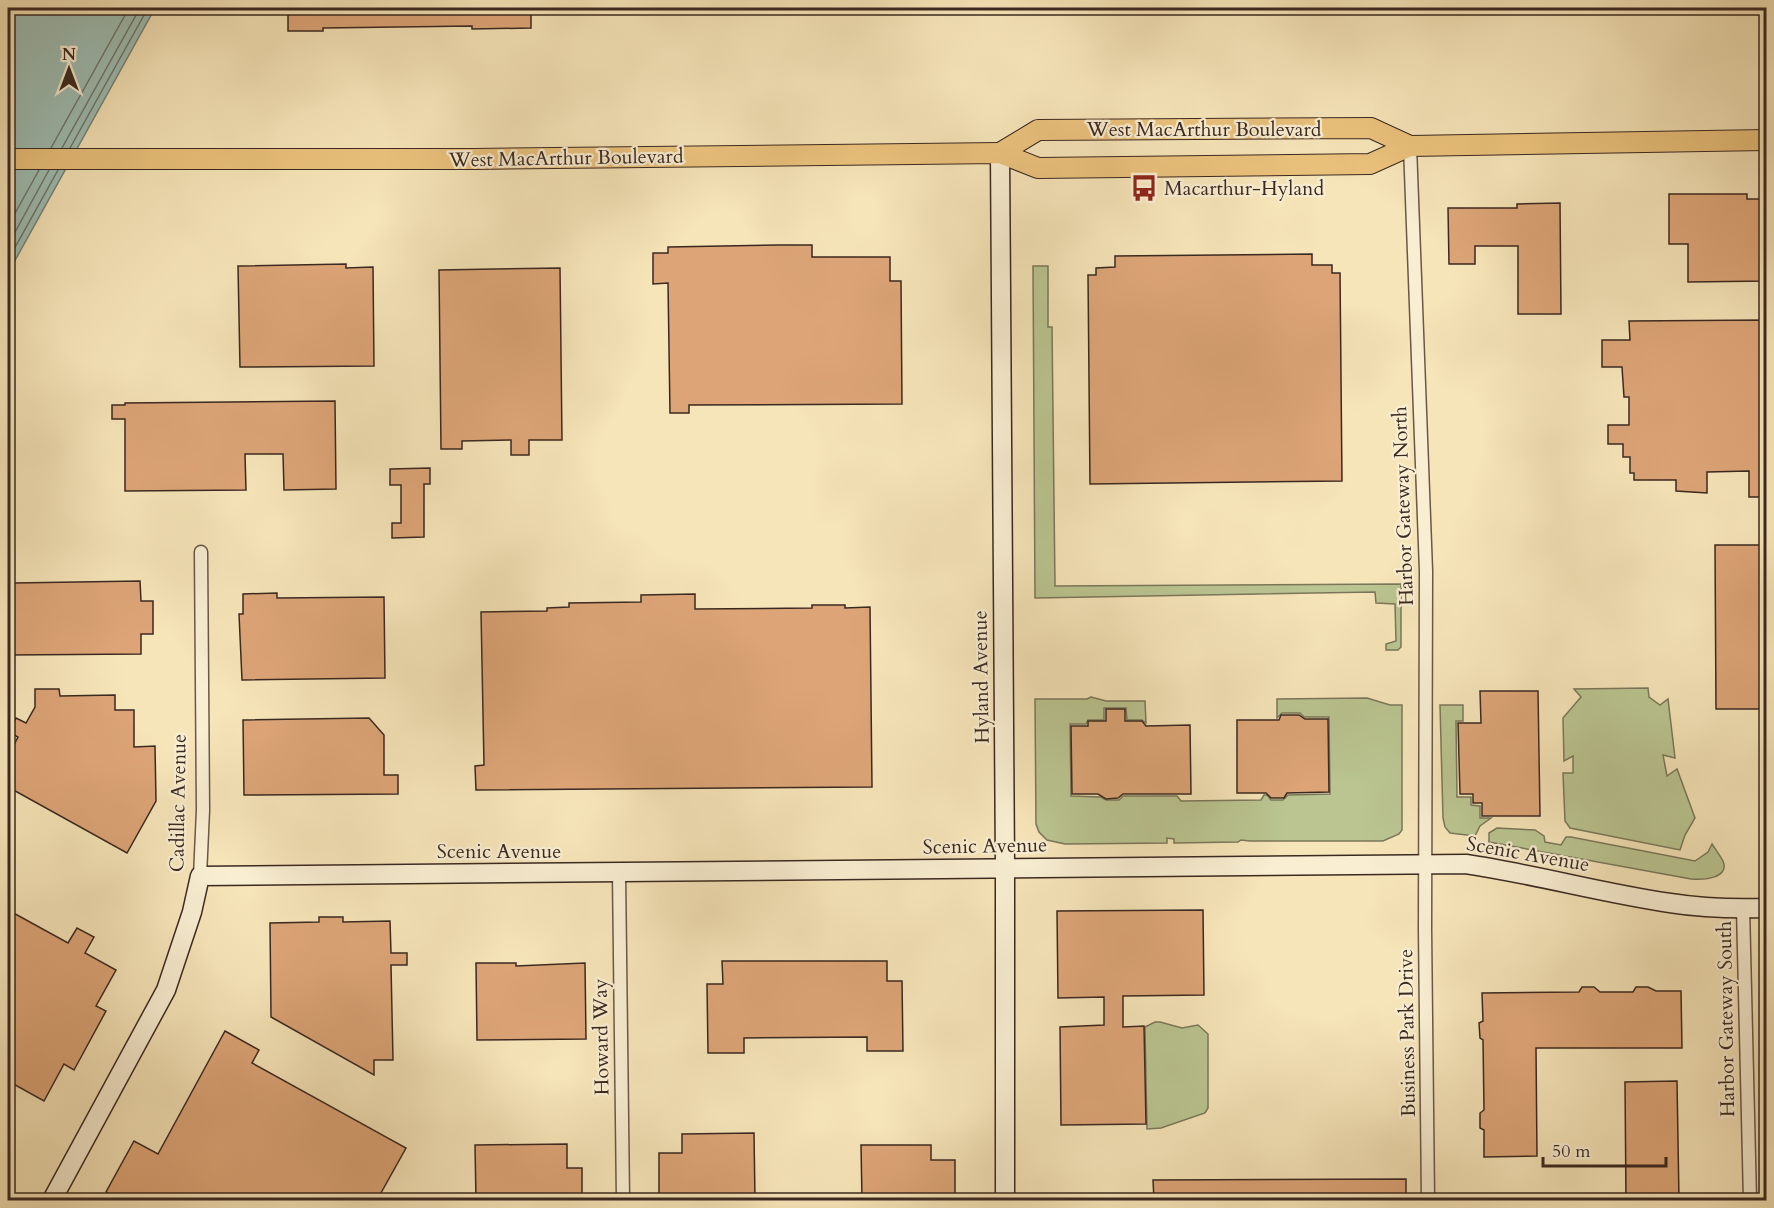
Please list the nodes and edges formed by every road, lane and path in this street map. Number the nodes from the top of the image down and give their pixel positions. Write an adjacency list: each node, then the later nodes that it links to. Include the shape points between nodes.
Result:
1 (1767, 141): 2 (main road, West MacArthur Boulevard)
2 (1410, 146): 3 (main road, West MacArthur Boulevard, via 1370,164 1325,165 1038,168); 3 (main road, West MacArthur Boulevard, via 1371,128 1038,130); 6 (street, Harbor Gateway North, via 1426,571)
3 (1000, 153): 4 (main road, West MacArthur Boulevard); 7 (street, Hyland Avenue)
4 (8, 159)
5 (201, 552): 9 (street, Cadillac Avenue)
6 (1425, 865): 7 (street, Scenic Avenue); 10 (street, Scenic Avenue, via 1466,864 1671,903); 15 (street, Business Park Drive)
7 (1005, 868): 8 (street, Scenic Avenue); 14 (street, Hyland Avenue)
8 (619, 873): 9 (street, Scenic Avenue); 13 (street, Howard Way)
9 (200, 876): 12 (street, Cadillac Avenue, via 166,990)
10 (1743, 908): 11 (street, Scenic Avenue); 16 (street, Harbor Gateway South)
11 (1767, 908)
12 (52, 1200)
13 (623, 1200)
14 (1005, 1200)
15 (1428, 1200)
16 (1750, 1200)

